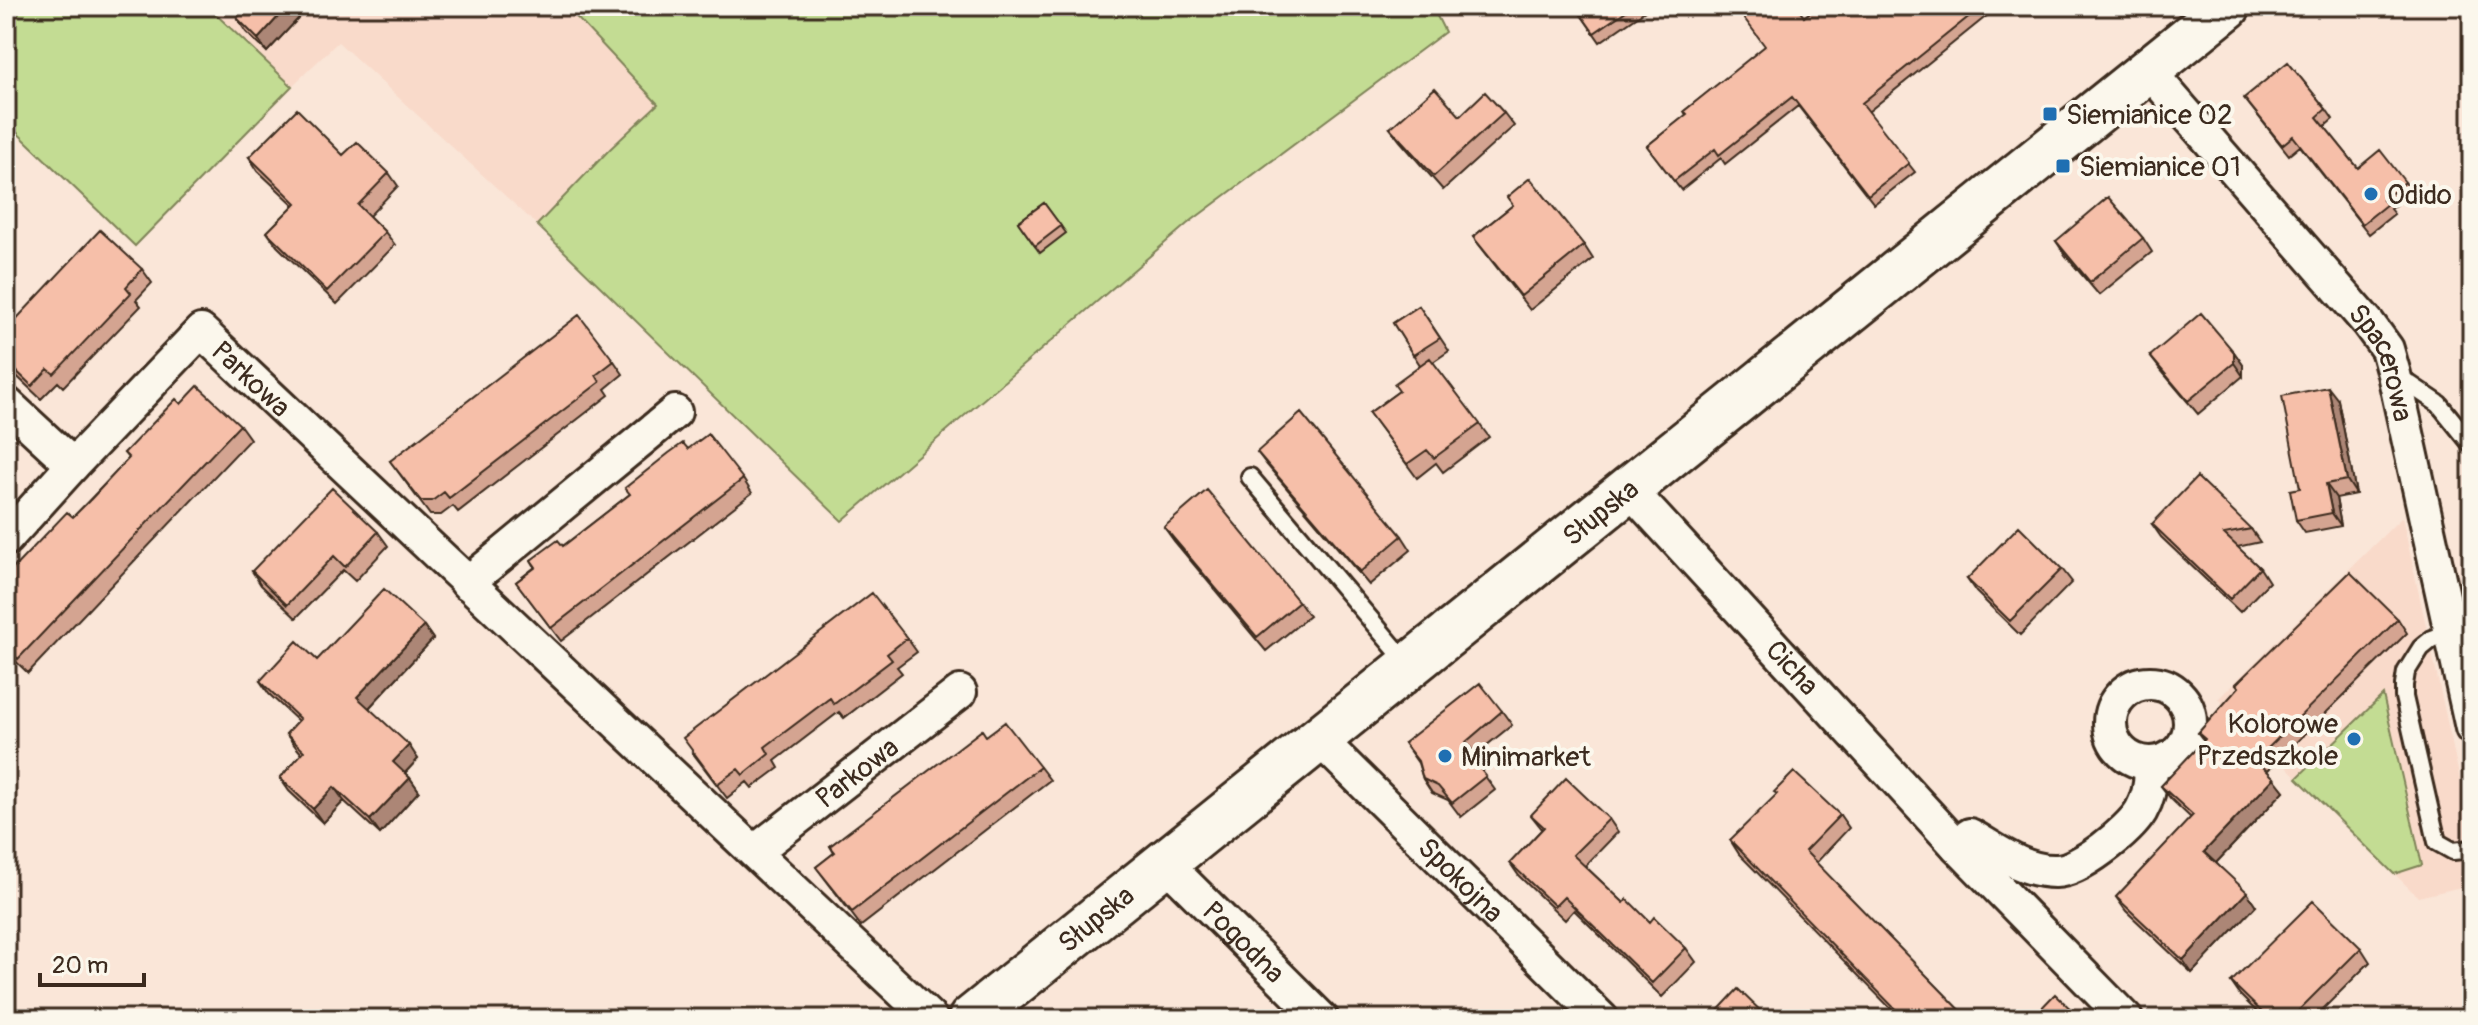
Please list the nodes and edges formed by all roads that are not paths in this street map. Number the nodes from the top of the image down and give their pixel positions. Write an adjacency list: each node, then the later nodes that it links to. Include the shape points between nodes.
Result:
1 (2228, 6): 2 (main road, Słupska)
2 (2148, 70): 3 (street, Spacerowa, via 2368,323 2387,349); 9 (main road, Słupska)
3 (2394, 374): 6 (lane, via 2439,404); 12 (street, Spacerowa)
4 (6, 403): 7 (street)
5 (675, 412): 11 (street)
6 (2472, 445)
7 (73, 465): 10 (street); 11 (street, Parkowa, via 201,331)
8 (1250, 477): 13 (lane)
9 (1629, 489): 13 (main road, Słupska); 18 (street, Cicha)
10 (6, 539)
11 (467, 583): 20 (street, Parkowa)
12 (2459, 640): 15 (street, Spacerowa); 19 (lane, via 2432,639 2421,648 2406,672 2404,697 2437,842 2453,851)
13 (1410, 666): 16 (main road, Słupska)
14 (960, 692): 20 (street, Parkowa)
15 (2472, 728)
16 (1319, 739): 21 (main road, Słupska); 25 (street, Spokojna)
17 (2150, 763): 18 (street, via 2150,787 2139,814 2075,867 2038,870 1970,835)
18 (1957, 846): 26 (street, Cicha)
19 (2472, 849)
20 (754, 852): 22 (street, Parkowa)
21 (1168, 860): 23 (main road, Słupska); 24 (street, Pogodna)
22 (931, 1019)
23 (971, 1019)
24 (1322, 1019)
25 (1602, 1019)
26 (2126, 1019)

